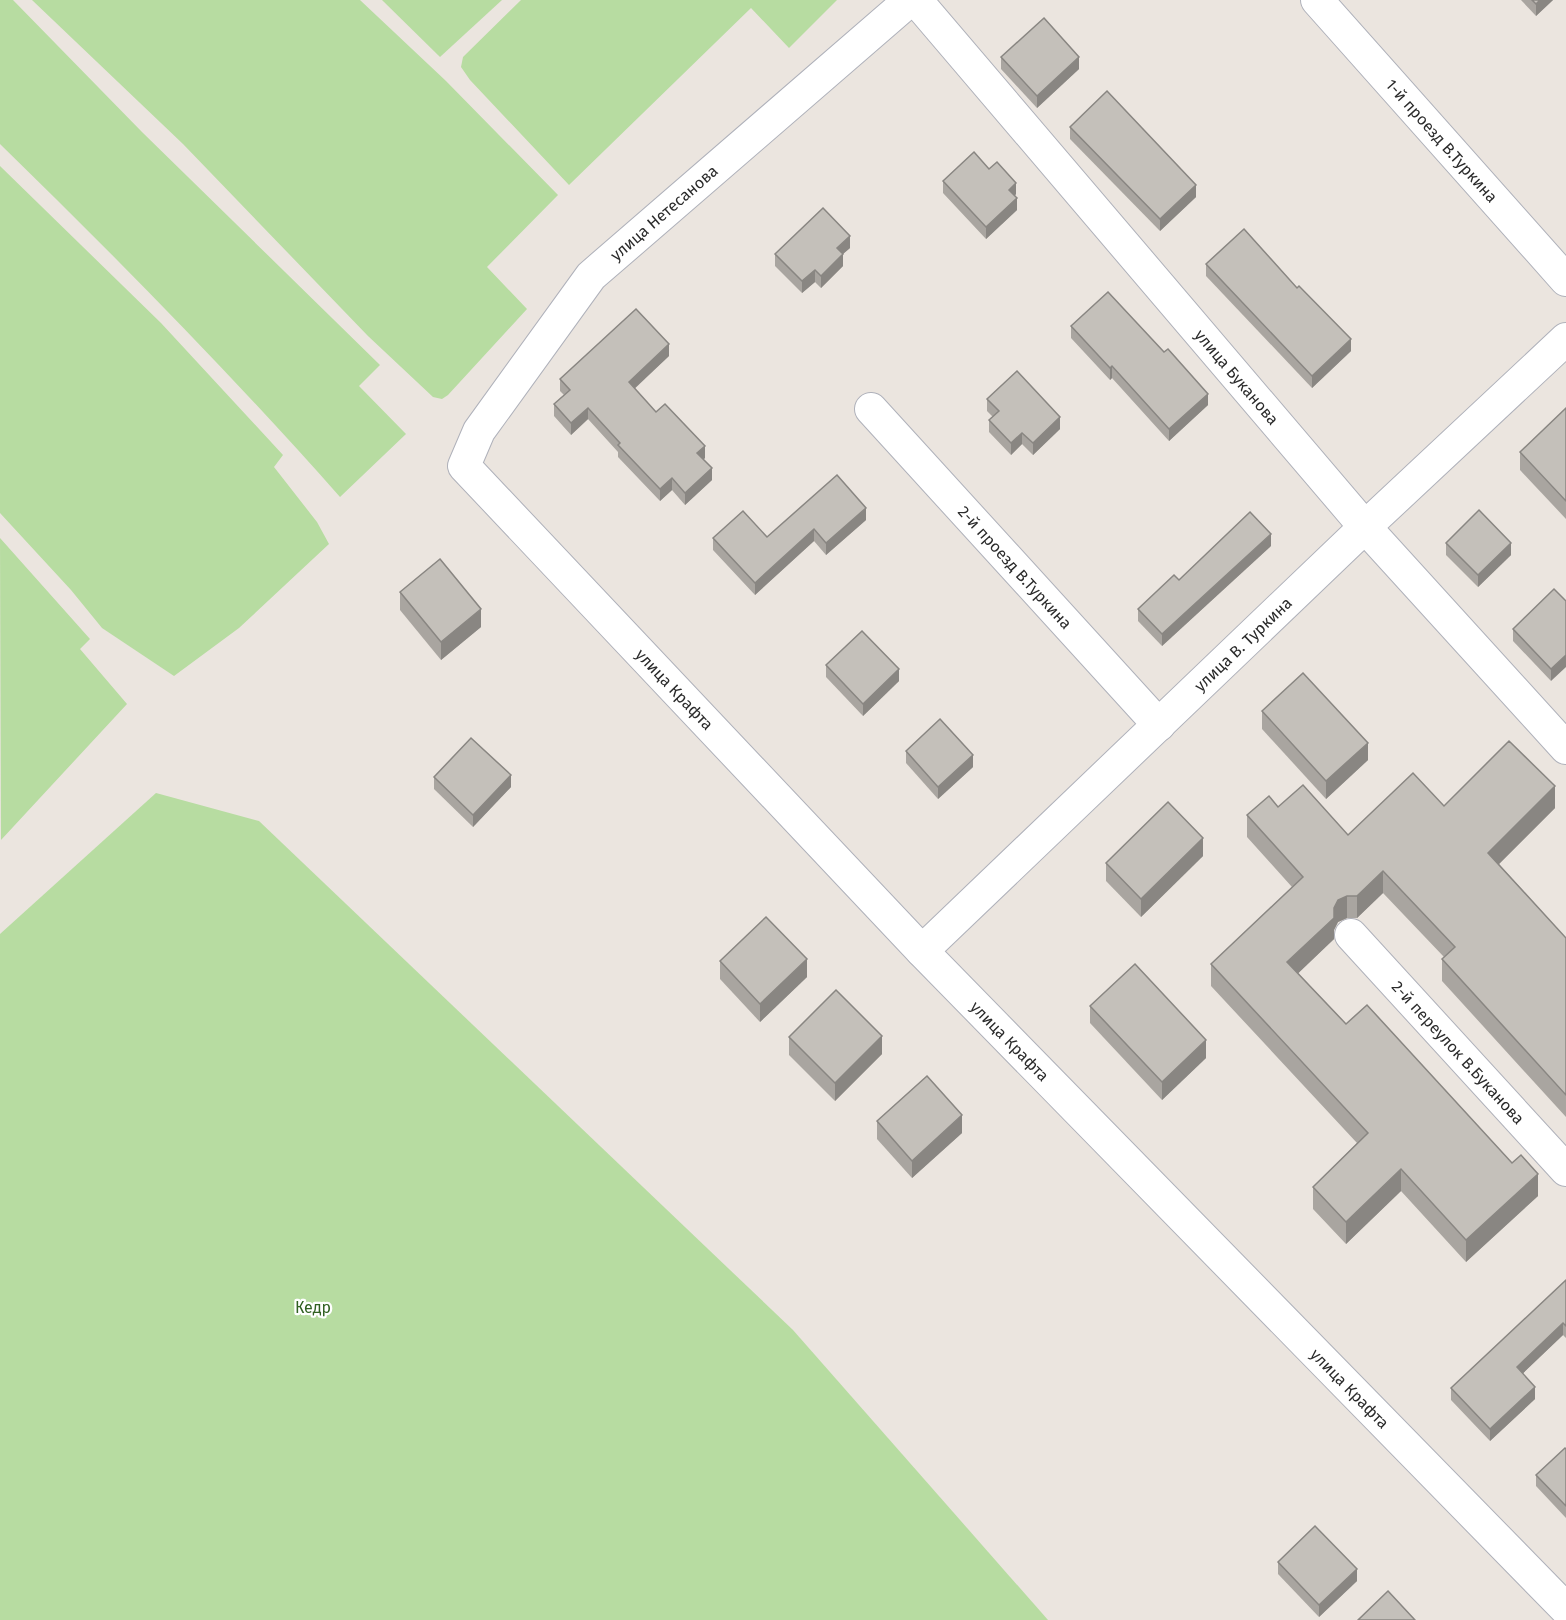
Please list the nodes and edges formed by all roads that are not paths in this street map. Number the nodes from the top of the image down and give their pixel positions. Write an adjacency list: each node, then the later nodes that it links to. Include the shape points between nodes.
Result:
1 (910, 0): 7 (street, улица Нетесанова, via 591,276 478,431)
2 (916, 0): 8 (street, улица Буканова)
3 (1317, 0): 4 (street, 1-й проезд В.Туркина)
4 (1566, 280)
5 (1566, 339): 8 (street, улица В. Туркина)
6 (871, 409): 9 (street, 2-й проезд В.Туркина)
7 (464, 466): 12 (street, улица Крафта)
8 (1365, 527): 9 (street, улица В. Туркина); 10 (street, улица Буканова)
9 (1159, 725): 12 (street, улица В. Туркина)
10 (1566, 748)
11 (1351, 935): 13 (street, 2-й переулок В.Буканова)
12 (921, 951): 14 (street, улица Крафта)
13 (1566, 1170)
14 (1566, 1609)

